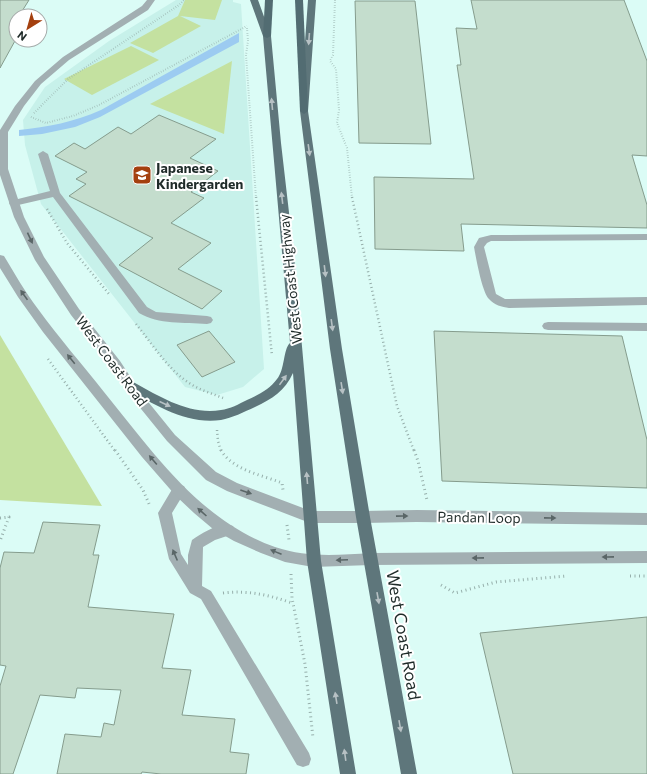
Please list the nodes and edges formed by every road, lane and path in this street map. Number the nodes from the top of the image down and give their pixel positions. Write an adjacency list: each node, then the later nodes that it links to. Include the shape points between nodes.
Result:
1 (151, 0): 11 (street, West Coast Road, via 145,8 66,58 26,96)
2 (184, 0): 8 (path, via 68,79 30,118 46,123 105,102)
3 (254, 0): 9 (main road, West Coast Highway)
4 (270, 0): 9 (highway)
5 (299, 0): 10 (highway)
6 (312, 0): 10 (main road, one-way to 10)
7 (335, 0): 26 (path, via 333,55 330,61 336,69 337,76 337,123 347,148 350,187 397,406 418,461)
8 (247, 26)
9 (266, 36): 22 (main road, West Coast Highway, one-way to 9)
10 (304, 111): 29 (main road, one-way to 29, via 336,349)
11 (2, 135): 13 (street, West Coast Road)
12 (43, 154): 14 (street)
13 (2, 169): 15 (street, West Coast Road)
14 (55, 193): 15 (street); 19 (street, via 143,310 153,316)
15 (14, 203): 24 (street, West Coast Road, one-way to 24, via 39,258)
16 (647, 236): 18 (street, via 491,238 480,243 479,248 491,295 502,303)
17 (0, 258): 25 (street, West Coast Road, one-way to 17, via 46,327)
18 (647, 301)
19 (208, 320)
20 (548, 326): 21 (street)
21 (647, 327)
22 (296, 334): 24 (main road, one-way to 22, via 182,411 203,416 222,414 262,399 277,388 287,374); 28 (main road, West Coast Highway, one-way to 22)
23 (47, 358): 27 (path, via 130,471 143,490)
24 (130, 386): 28 (street, West Coast Road, one-way to 28, via 165,431 211,476 232,487)
25 (178, 490): 32 (street, West Coast Road, one-way to 25, via 206,515); 41 (street, one-way to 25, via 174,555 165,513)
26 (428, 505)
27 (151, 509)
28 (310, 517): 29 (street, Pandan Loop); 36 (main road, West Coast Highway)
29 (363, 517): 31 (street, Pandan Loop, one-way to 31); 35 (main road)
30 (0, 518): 33 (path, via 9,517)
31 (647, 519)
32 (228, 530): 36 (street, West Coast Road, one-way to 32, via 290,558 238,537); 41 (street, via 211,535 198,544 195,555)
33 (0, 541)
34 (647, 557): 35 (street, one-way to 35)
35 (371, 559): 36 (street, West Coast Road, one-way to 36); 45 (main road, West Coast Road, one-way to 45)
36 (314, 561): 44 (main road, one-way to 36)
37 (572, 576): 40 (path, via 508,580 471,587 455,593)
38 (625, 576): 39 (path)
39 (647, 576)
40 (440, 585)
41 (201, 592): 42 (path, via 240,590 270,595); 43 (street)
42 (293, 603)
43 (303, 759)
44 (348, 774)
45 (409, 774)

